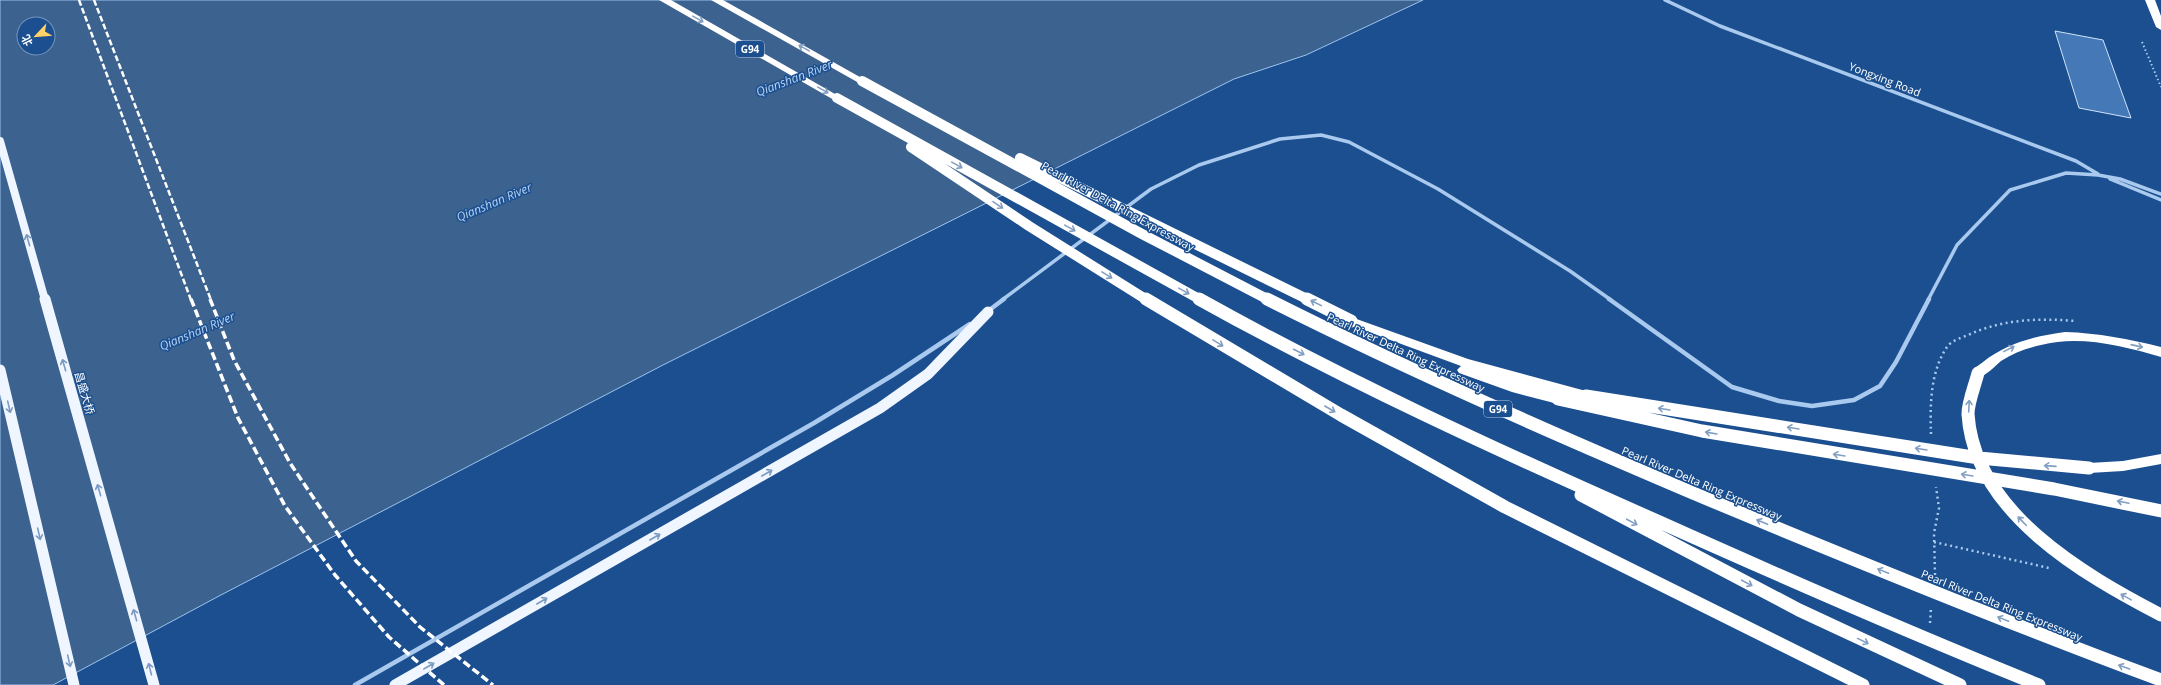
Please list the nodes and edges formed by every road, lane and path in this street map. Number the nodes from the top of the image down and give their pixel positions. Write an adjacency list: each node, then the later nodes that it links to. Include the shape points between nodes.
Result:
1 (664, 0): 9 (highway, G94, one-way to 9)
2 (716, 0): 7 (highway, Pearl River Delta Ring Expressway / G94, one-way to 2)
3 (1665, 0): 11 (street, Yongxing Road, via 1720,26 2076,161)
4 (2150, 0): 5 (highway)
5 (2161, 27)
6 (2142, 42): 8 (path)
7 (862, 81): 15 (highway, one-way to 7, bridge); 22 (highway, Pearl River Delta Ring Expressway / G94, one-way to 7, bridge, via 2094,656 1800,538 1537,427 1300,316 1174,251)
8 (2161, 87)
9 (837, 98): 18 (highway, G94, one-way to 18, bridge, via 1229,316); 27 (highway, one-way to 27, bridge, via 1029,226 1334,411 1505,507)
10 (0, 141): 24 (main road, 昌盛大桥, one-way to 10)
11 (2098, 175): 12 (street, via 2120,179); 13 (street); 14 (street, via 2066,173 2010,190 1957,245 1896,362 1880,386 1854,400 1812,406 1779,401 1732,387 1570,271 1438,189 1349,142 1321,135 1280,139 1199,165 1151,189)
12 (2161, 194)
13 (2161, 200)
14 (988, 312): 25 (street, via 826,417); 26 (main road, one-way to 14, via 880,408 928,374)
15 (1351, 320): 19 (highway, one-way to 15, bridge, via 2123,466 2089,468 2012,463 1586,396 1525,382 1474,366); 20 (highway, one-way to 15, bridge, via 2071,492 1827,453 1645,420 1486,379)
16 (2161, 352): 21 (highway, one-way to 16, bridge, via 2111,589 2074,564 2024,523 1994,488 1973,446 1968,404 1978,372 2005,351 2022,344 2053,338 2091,338 2117,341)
17 (0, 370): 23 (main road, one-way to 23)
18 (1436, 419): 28 (highway, one-way to 28, bridge, via 1799,610); 29 (highway, G94, bridge, via 1531,465 1722,550)
19 (2161, 459)
20 (2161, 511)
21 (2161, 615)
22 (2161, 680)
23 (74, 685)
24 (154, 685)
25 (354, 685)
26 (395, 685)
27 (1862, 685)
28 (1960, 685)
29 (2039, 685)

